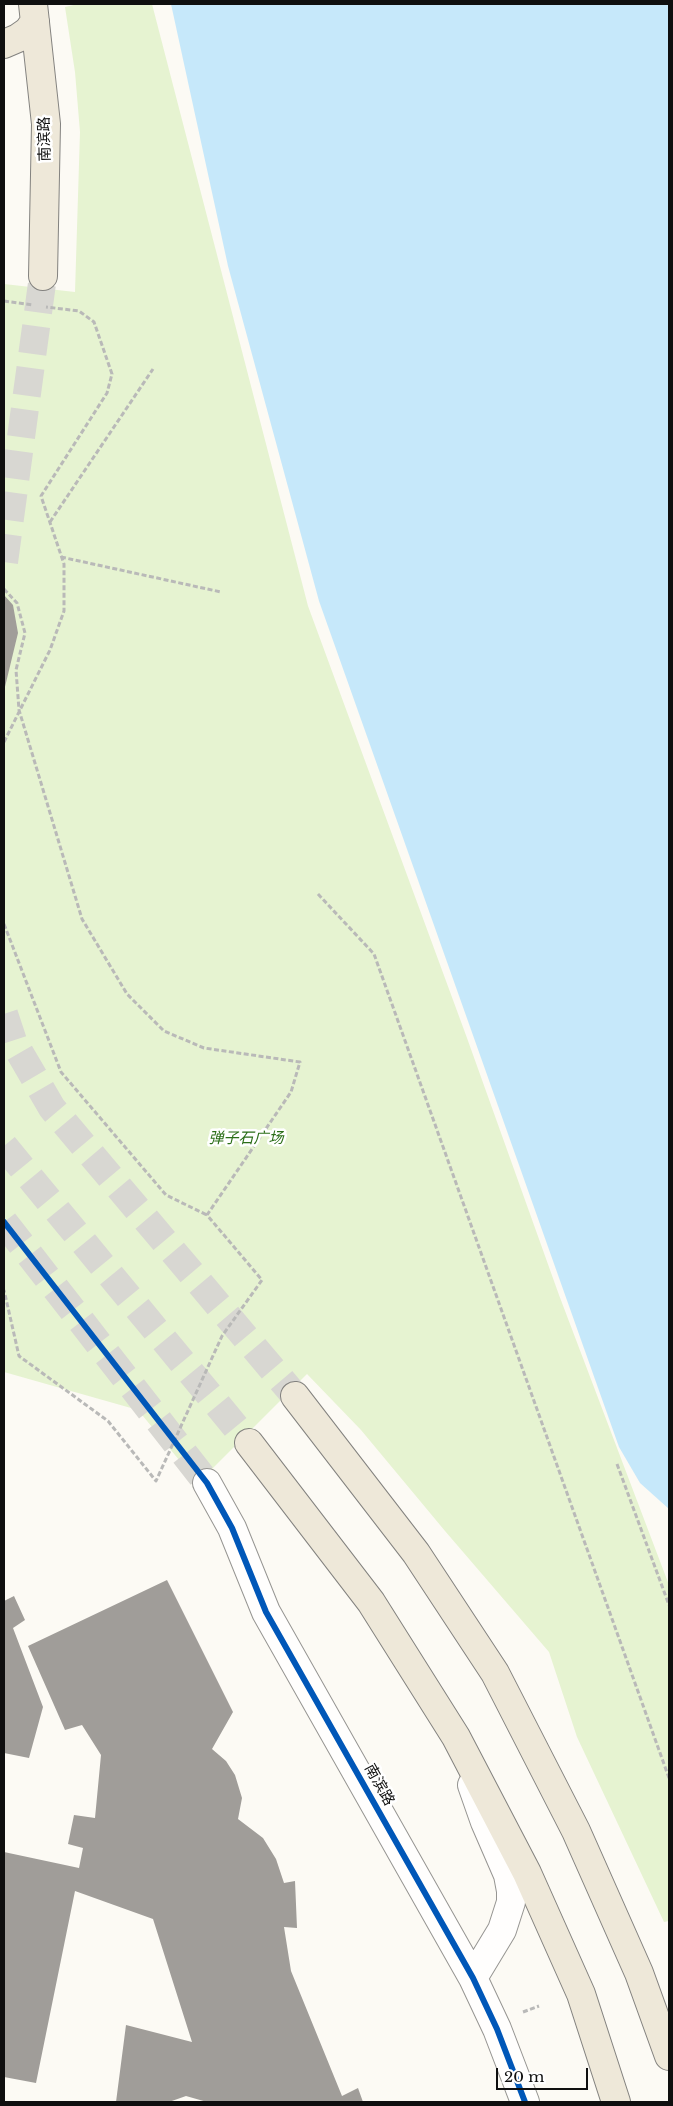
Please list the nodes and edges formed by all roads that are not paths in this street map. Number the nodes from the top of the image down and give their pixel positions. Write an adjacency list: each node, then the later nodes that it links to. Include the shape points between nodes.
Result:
1 (34, 12): 2 (main road, via 23,34); 3 (main road, 南滨路, via 46,124)
2 (4, 44)
3 (44, 276)
4 (295, 1396): 9 (main road, via 416,1553 495,1673 576,1831 639,1974)
5 (249, 1443): 7 (main road, via 371,1602)
6 (207, 1483): 8 (street, 南滨路, via 232,1528 266,1612)
7 (456, 1736): 8 (street, via 485,1822 508,1875 511,1891 502,1930); 11 (main road, via 528,1874 582,1994)
8 (473, 1978): 10 (street, 南滨路)
9 (669, 2056)
10 (525, 2102)
11 (616, 2102)

